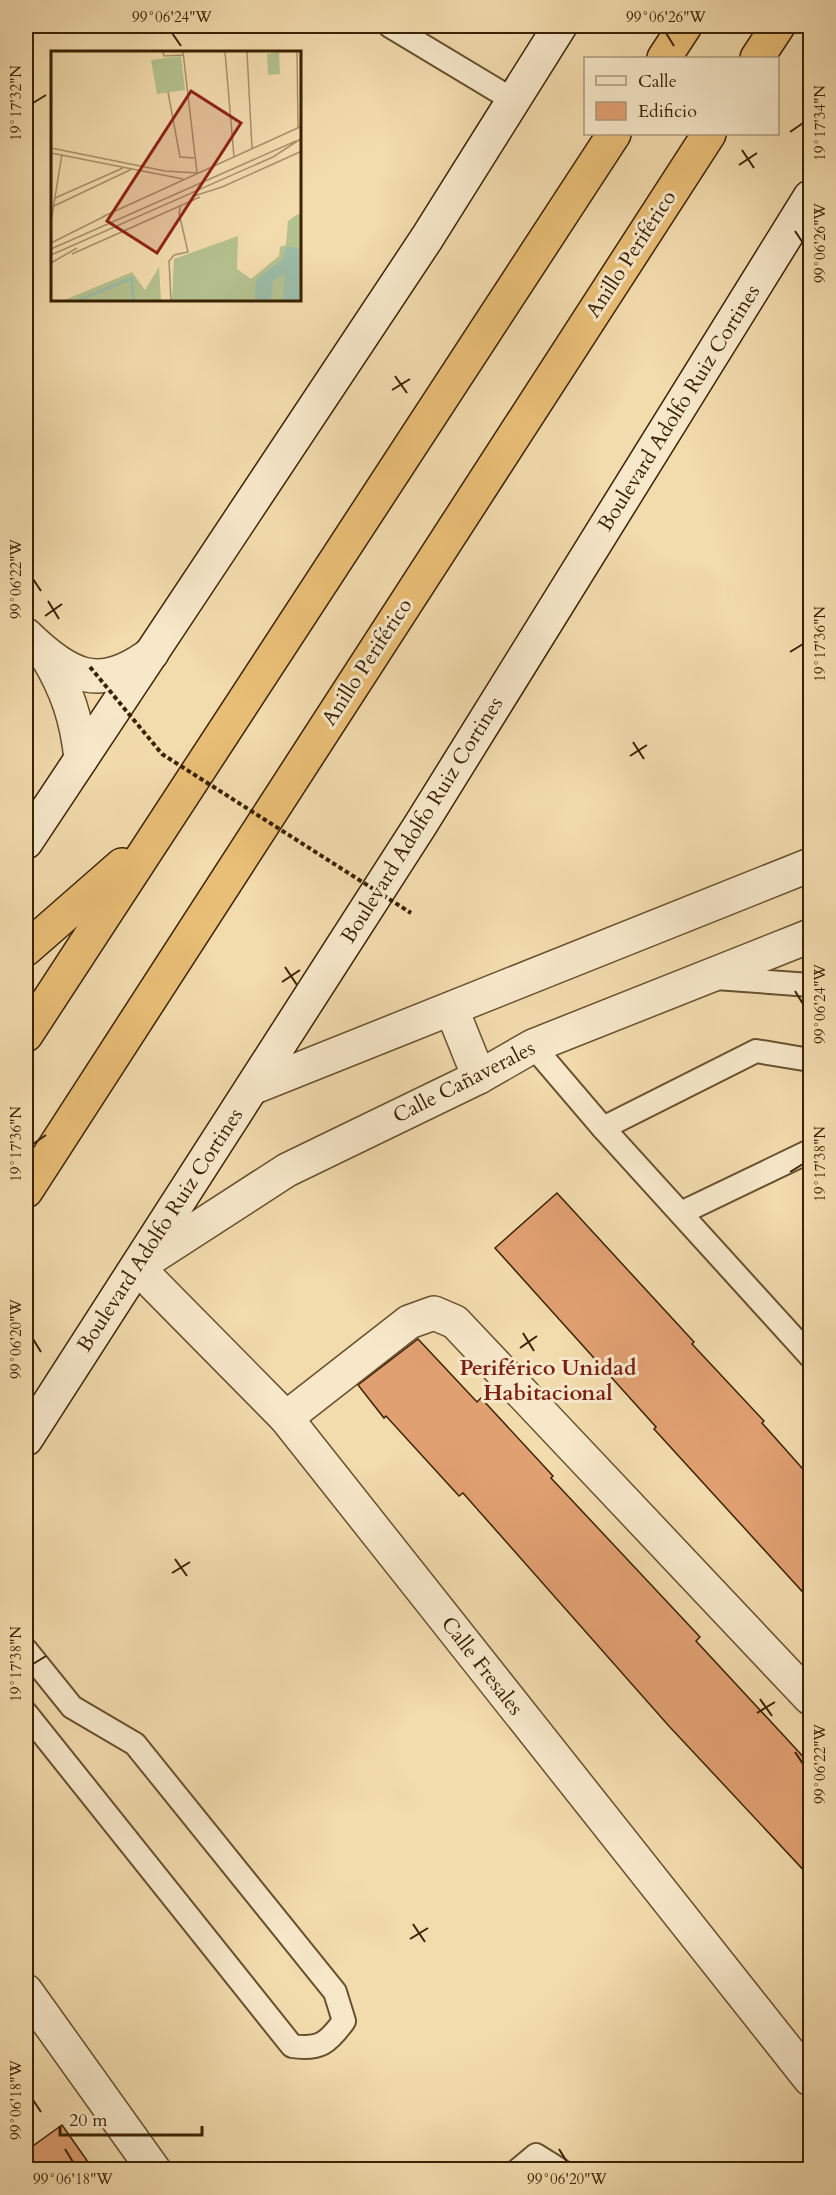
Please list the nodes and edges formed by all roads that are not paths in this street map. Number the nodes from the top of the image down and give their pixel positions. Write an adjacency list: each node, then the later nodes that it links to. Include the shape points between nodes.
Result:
1 (390, 26): 7 (lane)
2 (560, 26): 7 (street)
3 (685, 26): 5 (highway)
4 (778, 26): 6 (highway)
5 (665, 57)
6 (758, 57)
7 (513, 100): 12 (street, via 427,238)
8 (614, 135): 14 (highway)
9 (708, 135): 29 (highway, Anillo Periférico)
10 (810, 197): 26 (street, Boulevard Adolfo Ruiz Cortines, via 421,824)
11 (36, 645): 12 (street, via 61,667 96,676 117,674); 13 (street, via 61,680 72,706)
12 (152, 653): 13 (street)
13 (81, 759): 15 (street)
14 (153, 838): 18 (highway); 22 (highway)
15 (26, 842)
16 (810, 865): 21 (street)
17 (810, 936): 19 (street, Calle Cañaverales)
18 (26, 949)
19 (708, 977): 20 (lane); 23 (street, Calle Cañaverales)
20 (810, 986)
21 (452, 1010): 25 (street); 26 (street)
22 (26, 1035)
23 (533, 1046): 25 (street, Calle Cañaverales); 27 (lane)
24 (810, 1060): 27 (lane, via 756,1051)
25 (479, 1077): 31 (street, Calle Cañaverales, via 287,1170)
26 (252, 1088): 31 (street, Boulevard Adolfo Ruiz Cortines)
27 (603, 1128): 30 (lane)
28 (810, 1151): 30 (lane)
29 (26, 1191)
30 (681, 1213): 32 (lane)
31 (137, 1267): 33 (street, Calle Fresales); 34 (street, Boulevard Adolfo Ruiz Cortines)
32 (810, 1356)
33 (286, 1418): 36 (street, via 409,1322 434,1313 455,1322); 39 (street, Calle Fresales)
34 (26, 1439)
35 (26, 1650): 37 (lane, via 72,1707 135,1744 335,1992 344,2021 331,2040 310,2048 292,2046)
36 (810, 1698)
37 (26, 1713)
38 (26, 1991): 40 (street)
39 (810, 2079)
40 (154, 2169)
41 (518, 2169): 42 (lane, via 536,2156)
42 (560, 2169)

